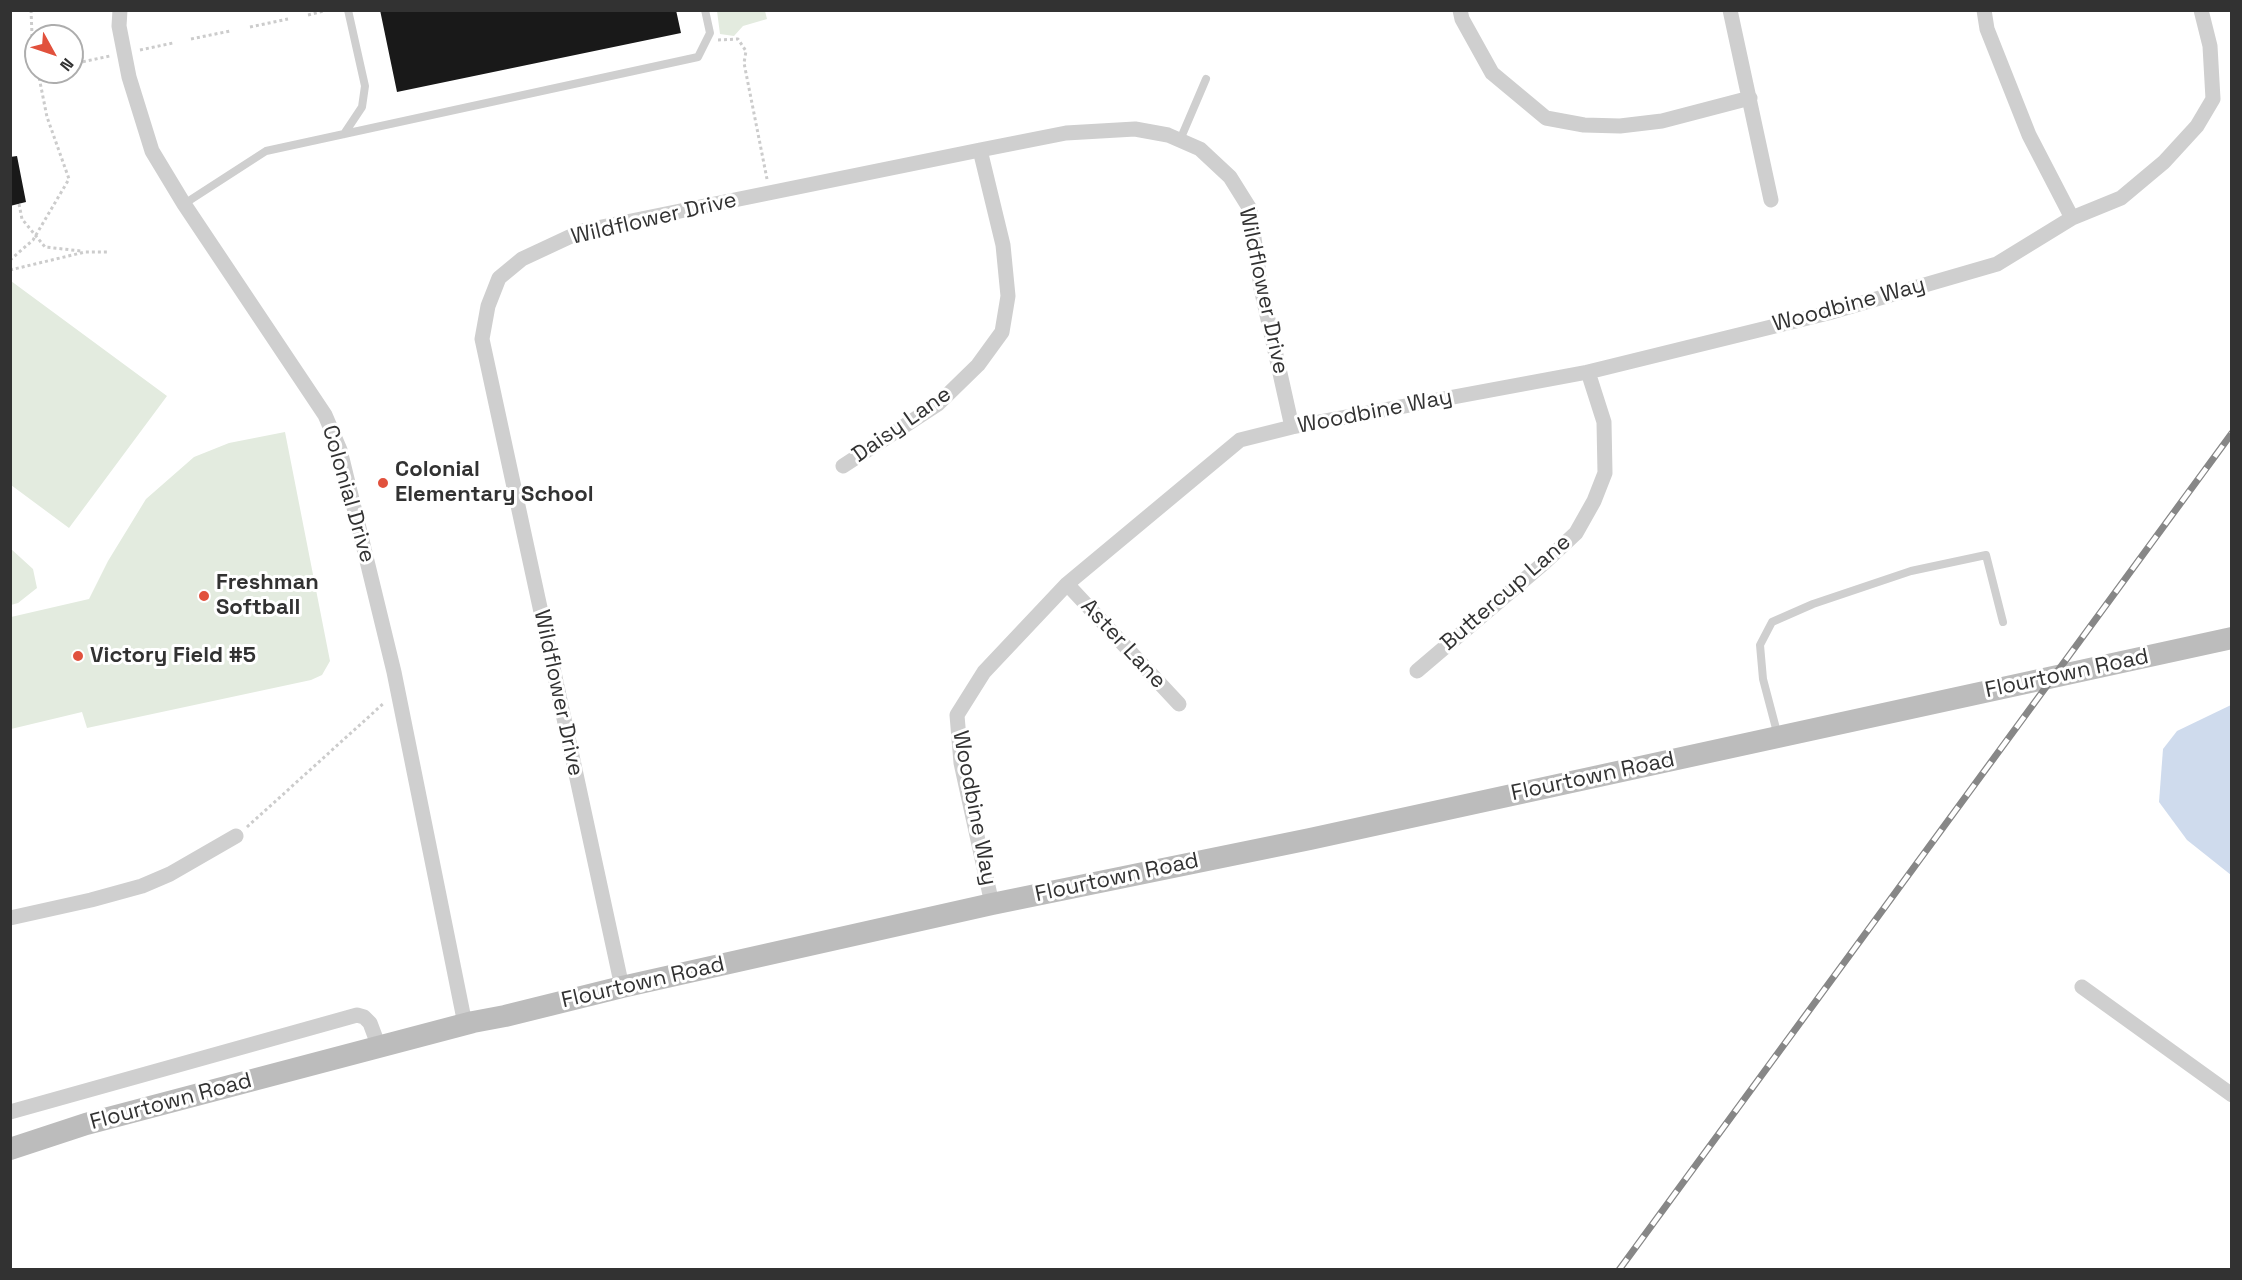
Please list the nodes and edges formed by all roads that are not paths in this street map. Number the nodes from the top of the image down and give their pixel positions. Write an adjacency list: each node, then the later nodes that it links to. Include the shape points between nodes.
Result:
1 (120, 10): 14 (street, Colonial Drive, via 119,26 129,77 152,151)
2 (348, 10): 10 (lane, via 365,86 362,107)
3 (705, 10): 10 (lane, via 710,33 698,57)
4 (1460, 10): 9 (street, via 1492,73 1546,118 1620,126 1662,121)
5 (1730, 10): 9 (street)
6 (1984, 10): 15 (street, via 1987,29 2029,135)
7 (2201, 10): 15 (street, Woodbine Way, via 2210,46 2213,99 2197,126 2164,162 2121,198)
8 (1206, 80): 11 (lane)
9 (1750, 98): 13 (street)
10 (344, 134): 14 (lane, via 266,151)
11 (1180, 140): 12 (street, Wildflower Drive, via 1135,129 1066,133); 17 (street, Wildflower Drive, via 1200,149 1230,177 1250,209 1261,288)
12 (980, 150): 18 (street, Daisy Lane, via 1004,245 1008,296 1002,332 978,365 938,404); 28 (street, Wildflower Drive, via 582,231 522,259 499,278 488,306 482,339)
13 (1771, 200)
14 (184, 204): 30 (street, Colonial Drive, via 325,415 339,450 394,672)
15 (2072, 218): 16 (street, Woodbine Way, via 1996,264 1828,313)
16 (1588, 372): 17 (street, Woodbine Way); 22 (street, Buttercup Lane, via 1604,422 1605,473 1576,534)
17 (1292, 427): 19 (street, Woodbine Way, via 1240,441)
18 (843, 466)
19 (1066, 584): 23 (street, Aster Lane); 26 (street, Woodbine Way, via 984,672 957,715 961,763)
20 (2003, 622): 24 (lane, via 1986,555 1911,571 1772,622 1760,645 1763,679)
21 (2232, 638): 24 (main road, Flourtown Road)
22 (1417, 671)
23 (1179, 704)
24 (1778, 737): 26 (main road, Flourtown Road)
25 (236, 836): 27 (street, via 142,886)
26 (992, 904): 28 (main road, Flourtown Road)
27 (10, 918)
28 (622, 987): 30 (main road, Flourtown Road)
29 (2082, 987): 32 (street)
30 (465, 1024): 31 (main road, Flourtown Road)
31 (379, 1047): 33 (street, via 370,1023 357,1015); 34 (main road, Flourtown Road, via 86,1124)
32 (2232, 1095)
33 (10, 1112)
34 (10, 1149)

